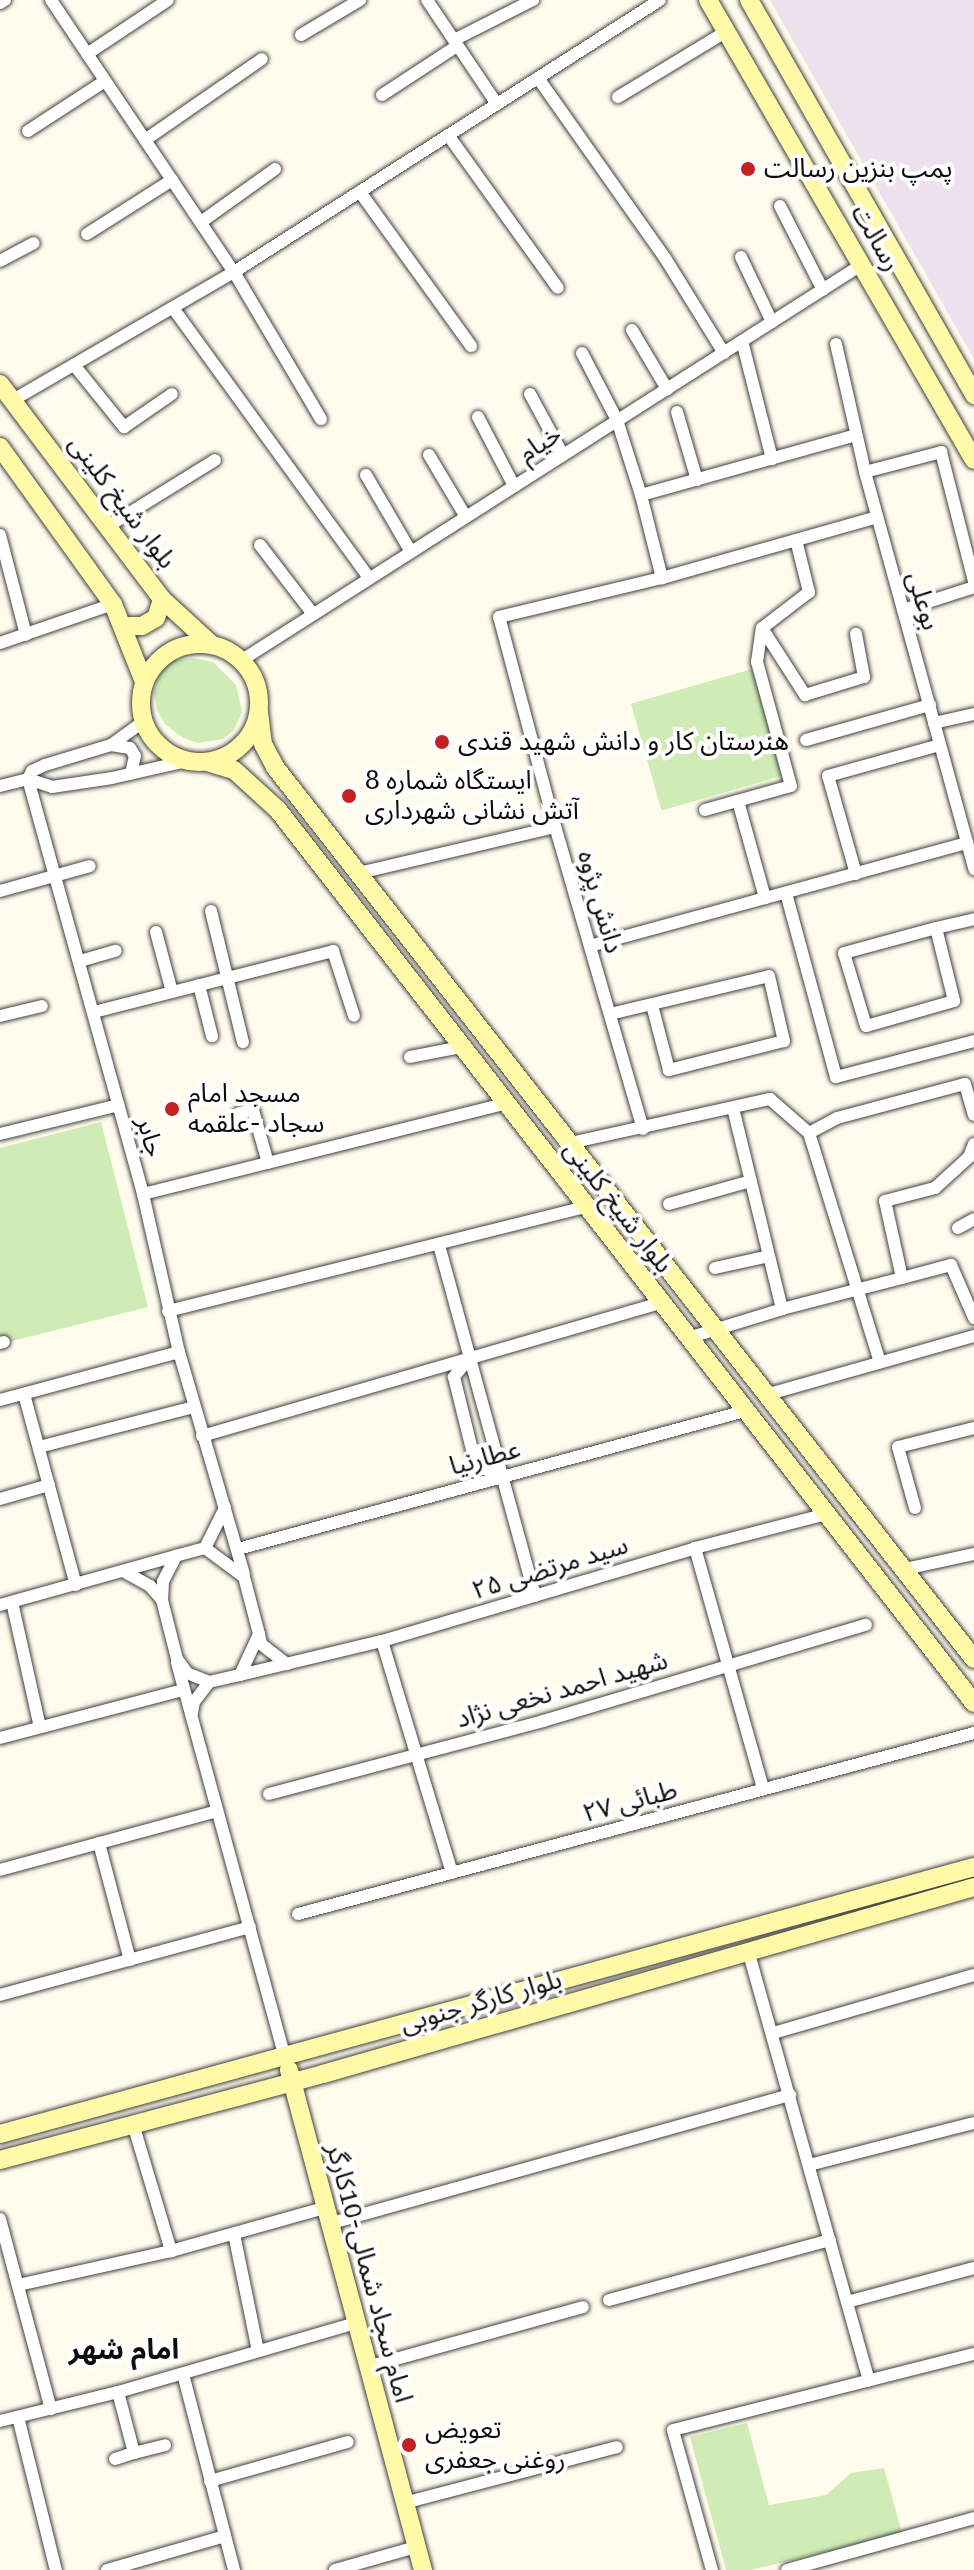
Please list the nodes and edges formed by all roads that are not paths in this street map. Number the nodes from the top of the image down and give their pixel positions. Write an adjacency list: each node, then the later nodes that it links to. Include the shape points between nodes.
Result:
1 (5, 0): 10 (street)
2 (51, 0): 14 (street)
3 (168, 0): 14 (street)
4 (360, 0): 12 (street)
5 (427, 0): 13 (street)
6 (533, 0): 13 (street)
7 (660, 0): 17 (street)
8 (708, 0): 11 (main road, رسالت)
9 (749, 0): 16 (main road, رسالت)
10 (0, 3)
11 (727, 31): 19 (main road, رسالت); 21 (street)
12 (301, 35)
13 (456, 43): 20 (street); 22 (street)
14 (87, 54): 18 (street)
15 (262, 59): 25 (street)
16 (792, 75): 19 (main road); 52 (main road, رسالت)
17 (538, 78): 22 (street); 46 (street, via 665,258)
18 (105, 81): 23 (street); 25 (street)
19 (761, 91): 35 (main road, رسالت)
20 (382, 95)
21 (618, 97)
22 (497, 104): 24 (street)
23 (28, 131)
24 (448, 135): 28 (street); 37 (street)
25 (145, 140): 27 (street)
26 (275, 169): 30 (street)
27 (172, 180): 30 (street); 31 (street)
28 (360, 192): 36 (street); 44 (street)
29 (780, 206): 38 (street)
30 (201, 222): 36 (street)
31 (87, 234)
32 (34, 243): 34 (street)
33 (741, 257): 40 (street)
34 (0, 261)
35 (861, 265): 38 (street, خیام); 64 (main road, رسالت)
36 (234, 272): 39 (street); 56 (street)
37 (558, 288)
38 (823, 290): 40 (street, خیام)
39 (173, 308): 47 (street); 77 (street)
40 (772, 322): 42 (street, خیام)
41 (632, 330): 49 (street)
42 (742, 341): 46 (street, خیام); 62 (street)
43 (836, 344): 58 (street, بوعلی)
44 (471, 346)
45 (582, 353): 57 (street)
46 (724, 353): 49 (street, خیام)
47 (74, 365): 50 (street, via 124,427); 53 (street)
48 (0, 384): 53 (main road, بلوار شیخ کلینی)
49 (667, 389): 57 (street, خیام)
50 (172, 394)
51 (530, 394): 61 (street)
52 (974, 395)
53 (13, 400): 72 (main road, بلوار شیخ کلینی)
54 (677, 412): 67 (street)
55 (478, 417): 68 (street)
56 (321, 419)
57 (617, 420): 61 (street, خیام); 69 (street)
58 (856, 435): 62 (street); 65 (street, بوعلی)
59 (0, 447): 81 (main road)
60 (429, 455): 70 (street)
61 (563, 455): 68 (street, خیام)
62 (772, 459): 67 (street)
63 (215, 460): 72 (street)
64 (974, 460)
65 (865, 472): 71 (street, بوعلی); 79 (street, via 941,452)
66 (366, 475): 76 (street)
67 (697, 480): 69 (street)
68 (514, 486): 70 (street, خیام)
69 (641, 495): 78 (street)
70 (466, 517): 76 (street, خیام)
71 (877, 517): 74 (street); 82 (street, بوعلی)
72 (107, 527): 80 (main road, بلوار شیخ کلینی)
73 (0, 535): 87 (street)
74 (796, 540): 78 (street); 85 (street, via 809,592)
75 (260, 545): 83 (street)
76 (411, 552): 77 (street, خیام)
77 (369, 578): 83 (street, خیام)
78 (662, 578): 107 (street, دانش پژوه, via 499,617)
79 (974, 584): 82 (street)
80 (162, 599): 84 (main road, via 156,618 142,626); 89 (main road, بلوار شیخ کلینی)
81 (113, 604): 84 (main road); 87 (street)
82 (903, 610): 92 (street, بوعلی)
83 (313, 614): 90 (street, خیام)
84 (123, 626): 91 (main road)
85 (762, 628): 86 (street, via 805,695 864,677); 105 (street, via 757,662 791,786)
86 (856, 634)
87 (26, 635): 88 (street)
88 (0, 643)
89 (211, 644): 90 (main road); 91 (main road, via 172,650 155,663)
90 (242, 660): 93 (main road, via 259,693)
91 (144, 682): 95 (main road)
92 (930, 705): 96 (street, بوعلی); 97 (street)
93 (259, 712): 101 (main road, via 241,746); 111 (main road, بلوار شیخ کلینی, via 263,744 275,767)
94 (974, 714): 96 (street)
95 (143, 722): 98 (street); 100 (main road, via 161,746)
96 (934, 723): 99 (street, بوعلی)
97 (806, 740)
98 (111, 745): 102 (street, via 130,748 135,756); 103 (street, via 45,765)
99 (940, 745): 108 (street, بوعلی); 112 (street, via 828,776)
100 (187, 761): 101 (main road); 102 (street)
101 (207, 762): 114 (main road, بلوار شیخ کلینی, via 234,770 278,810)
102 (131, 774): 103 (street, via 52,787)
103 (28, 779): 104 (street); 113 (street, جابر)
104 (0, 786)
105 (738, 801): 106 (street); 117 (street)
106 (705, 810)
107 (555, 827): 111 (street); 122 (street, دانش پژوه)
108 (967, 843): 110 (street, بوعلی); 112 (street)
109 (90, 866): 113 (street)
110 (974, 869)
111 (359, 873): 114 (main road); 147 (main road, بلوار شیخ کلینی)
112 (856, 874): 116 (street)
113 (57, 876): 115 (street); 124 (street, جابر)
114 (335, 884): 137 (main road, بلوار شیخ کلینی)
115 (0, 891)
116 (786, 893): 117 (street); 135 (street, via 836,1077)
117 (765, 898): 122 (street)
118 (211, 911): 125 (street)
119 (974, 919): 120 (street)
120 (936, 928): 120 (street, via 844,953 866,1026 954,1001)
121 (156, 932): 127 (street)
122 (590, 946): 131 (street, دانش پژوه)
123 (116, 951): 124 (street)
124 (80, 961): 130 (street, جابر)
125 (227, 978): 126 (street); 133 (street, via 333,951); 136 (street)
126 (199, 985): 127 (street); 134 (street)
127 (172, 992): 130 (street)
128 (652, 1005): 128 (street, via 769,976 784,1041 669,1070); 131 (street)
129 (42, 1006): 132 (street)
130 (94, 1012): 140 (street, جابر)
131 (610, 1014): 144 (street, دانش پژوه)
132 (0, 1016)
133 (354, 1016)
134 (212, 1036)
135 (974, 1041)
136 (243, 1042)
137 (461, 1047): 138 (street); 139 (main road, بلوار شیخ کلینی)
138 (410, 1057)
139 (505, 1104): 149 (street); 153 (main road, بلوار شیخ کلینی)
140 (119, 1105): 146 (street); 151 (street, جابر)
141 (733, 1108): 144 (street); 145 (street, via 770,1099); 150 (street)
142 (239, 1113): 149 (street, via 253,1110)
143 (974, 1115): 145 (street, via 965,1084 837,1118)
144 (643, 1129): 147 (street)
145 (809, 1133): 160 (street)
146 (0, 1134)
147 (570, 1143): 165 (main road, بلوار شیخ کلینی)
148 (972, 1156): 159 (street, via 935,1188 885,1201)
149 (268, 1163): 151 (street)
150 (751, 1181): 152 (street); 157 (street)
151 (143, 1194): 163 (street, جابر)
152 (669, 1204)
153 (585, 1207): 156 (street); 161 (main road, بلوار شیخ کلینی)
154 (974, 1219): 155 (street)
155 (958, 1228)
156 (439, 1245): 163 (street); 169 (street)
157 (769, 1256): 158 (street); 162 (street)
158 (715, 1268)
159 (902, 1278): 160 (street); 164 (street, via 951,1265)
160 (858, 1290): 162 (street); 170 (street)
161 (661, 1303): 167 (main road, بلوار شیخ کلینی); 169 (street)
162 (782, 1309): 165 (street)
163 (168, 1311): 168 (street, جابر)
164 (974, 1318)
165 (716, 1328): 167 (street); 172 (main road, بلوار شیخ کلینی)
166 (974, 1336): 170 (street)
167 (688, 1338): 175 (main road, بلوار شیخ کلینی)
168 (179, 1352): 171 (street); 174 (street, جابر)
169 (470, 1357): 177 (street); 179 (street); 179 (street, via 454,1377 476,1466)
170 (880, 1362): 172 (street)
171 (24, 1394): 173 (street); 178 (street)
172 (769, 1394): 190 (main road, بلوار شیخ کلینی)
173 (0, 1400)
174 (194, 1407): 177 (street, جابر); 178 (street)
175 (745, 1411): 179 (street, عطارنیا); 184 (main road, بلوار شیخ کلینی)
176 (974, 1428): 183 (street, via 898,1447)
177 (202, 1436): 182 (street, جابر)
178 (39, 1447): 180 (street)
179 (503, 1476): 187 (street, عطارنیا); 194 (street)
180 (49, 1485): 181 (street); 193 (street)
181 (0, 1499)
182 (225, 1508): 185 (street); 187 (street, جابر)
183 (915, 1508)
184 (826, 1514): 186 (street, ۲۵ سید مرتضی); 207 (main road, بلوار شیخ کلینی)
185 (205, 1548): 189 (street); 192 (street)
186 (695, 1548): 194 (street, ۲۵ سید مرتضی); 203 (street)
187 (238, 1549): 192 (street, جابر)
188 (974, 1554): 190 (street)
189 (176, 1556): 191 (street); 195 (street, via 163,1582)
190 (905, 1569): 201 (main road, بلوار شیخ کلینی)
191 (123, 1571): 193 (street); 195 (street, via 150,1586)
192 (244, 1577): 198 (street)
193 (76, 1585): 196 (street)
194 (535, 1596): 199 (street, ۲۵ سید مرتضی)
195 (162, 1600): 200 (street)
196 (6, 1604): 209 (street)
197 (866, 1625): 203 (street, شهید احمد نخعی نژاد)
198 (259, 1634): 202 (street, via 261,1644); 204 (street)
199 (382, 1641): 202 (street, ۲۵ سید مرتضی); 212 (street)
200 (177, 1659): 205 (street, via 187,1673); 206 (street)
201 (974, 1659)
202 (287, 1664): 204 (street, ۲۵ سید مرتضی)
203 (728, 1664): 212 (street, شهید احمد نخعی نژاد); 213 (street)
204 (240, 1675): 205 (street)
205 (209, 1682): 208 (street)
206 (183, 1690): 208 (street); 209 (street)
207 (974, 1703)
208 (191, 1716): 215 (street)
209 (40, 1727): 211 (street)
210 (974, 1733): 213 (street, طبائی ۲۷)
211 (0, 1738)
212 (416, 1755): 214 (street, شهید احمد نخعی نژاد); 219 (street)
213 (763, 1789): 219 (street, طبائی ۲۷)
214 (269, 1794)
215 (217, 1811): 216 (street); 222 (street)
216 (99, 1843): 218 (street); 224 (street)
217 (974, 1867): 228 (main road, بلوار کارگر جنوبی)
218 (0, 1870)
219 (452, 1873): 221 (street, طبائی ۲۷)
220 (974, 1887): 223 (main road, بلوار کارگر جنوبی)
221 (298, 1914)
222 (250, 1927): 224 (street); 228 (street)
223 (749, 1954): 227 (street); 229 (main road, بلوار کارگر جنوبی)
224 (130, 1960): 226 (street)
225 (974, 1975): 227 (street)
226 (0, 1995)
227 (773, 2033): 230 (street)
228 (285, 2057): 229 (main road, امام سجاد شمالی-10کارگر); 233 (main road, بلوار کارگر جنوبی)
229 (292, 2082): 232 (main road, بلوار کارگر جنوبی); 236 (main road, امام سجاد شمالی-10کارگر)
230 (790, 2095): 235 (street); 236 (street, via 529,2168)
231 (974, 2123): 235 (street)
232 (133, 2124): 234 (main road, بلوار کارگر جنوبی); 241 (street)
233 (0, 2134)
234 (0, 2160)
235 (809, 2165): 239 (street)
236 (326, 2216): 238 (street); 247 (main road, امام سجاد شمالی-10کارگر)
237 (0, 2219): 240 (street)
238 (234, 2234): 241 (street); 248 (street)
239 (830, 2240): 244 (street); 245 (street)
240 (3, 2241): 243 (street)
241 (171, 2251): 243 (street)
242 (974, 2268): 245 (street)
243 (18, 2285): 254 (street)
244 (609, 2300)
245 (847, 2302): 252 (street)
246 (583, 2307): 250 (street)
247 (355, 2323): 248 (street); 250 (main road, امام سجاد شمالی-10کارگر)
248 (258, 2351): 251 (street)
249 (974, 2354): 252 (street)
250 (367, 2367): 263 (main road, امام سجاد شمالی-10کارگر)
251 (183, 2374): 253 (street); 262 (street)
252 (869, 2380): 272 (street, via 673,2430)
253 (118, 2392): 254 (street); 260 (street)
254 (51, 2409): 255 (street)
255 (18, 2417): 256 (street); 267 (street)
256 (0, 2421)
257 (348, 2442): 262 (street)
258 (165, 2445): 260 (street)
259 (617, 2447): 263 (street)
260 (134, 2453): 261 (street)
261 (115, 2459)
262 (210, 2481): 265 (street)
263 (404, 2503): 266 (main road, امام سجاد شمالی-10کارگر)
264 (974, 2518): 273 (street)
265 (225, 2536): 268 (street); 269 (street)
266 (416, 2547): 270 (street); 271 (main road, امام سجاد شمالی-10کارگر)
267 (56, 2570)
268 (107, 2570)
269 (234, 2570)
270 (335, 2570)
271 (423, 2570)
272 (712, 2570)
273 (787, 2570)

